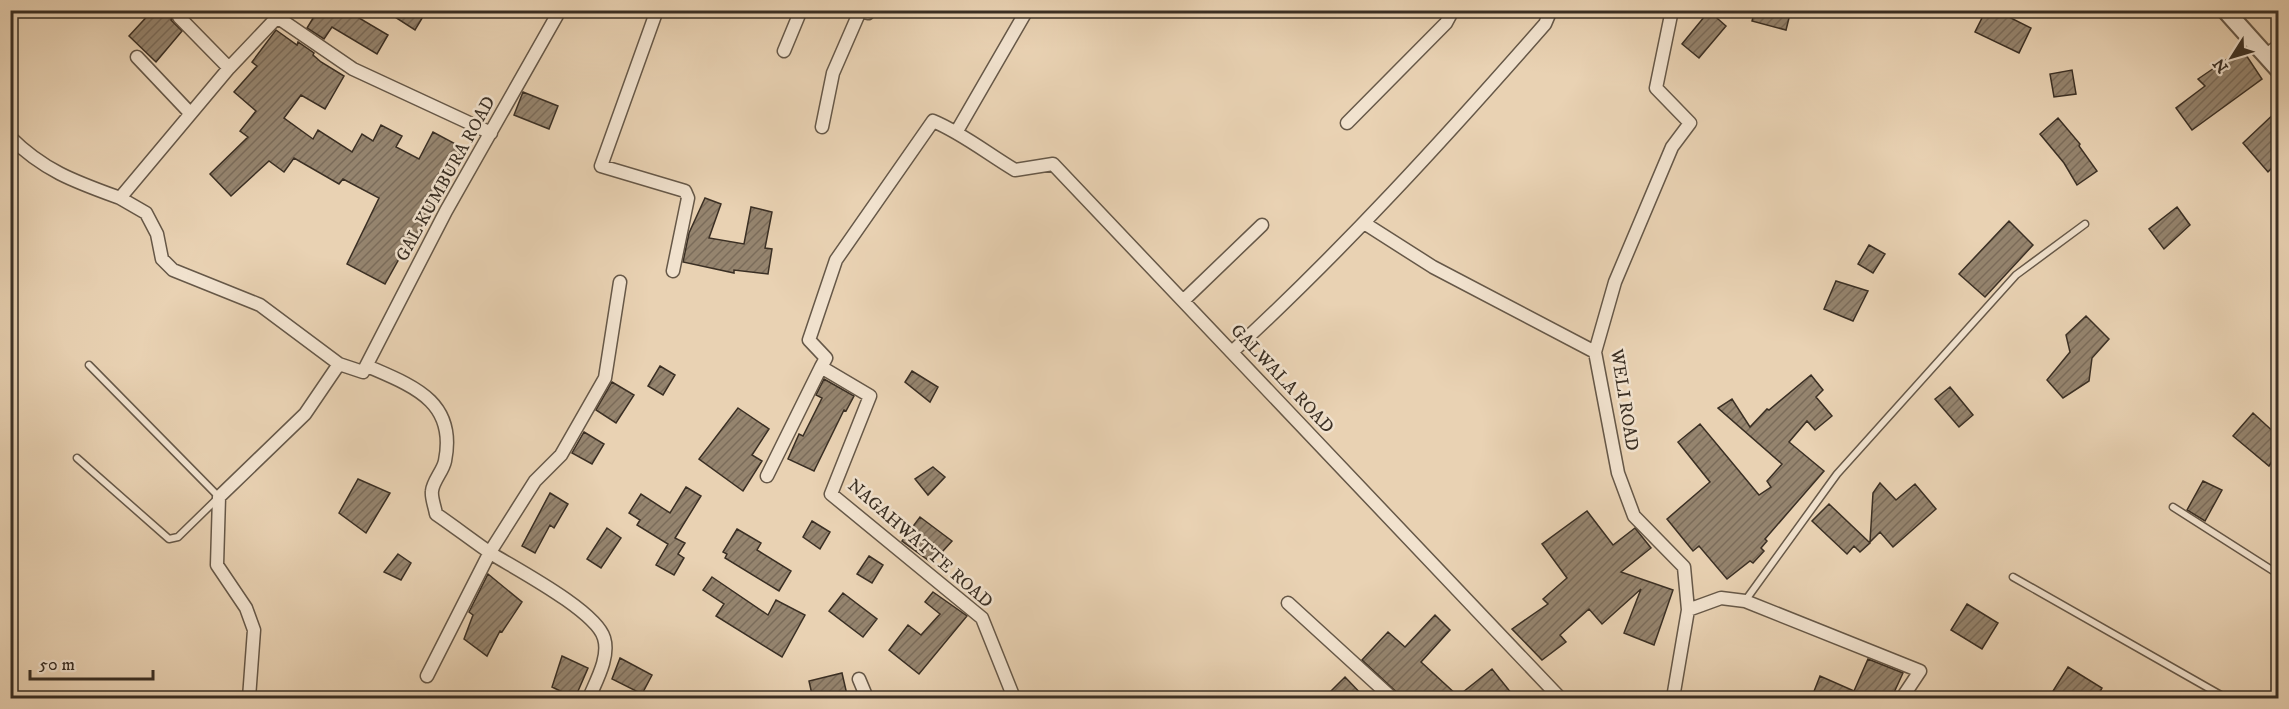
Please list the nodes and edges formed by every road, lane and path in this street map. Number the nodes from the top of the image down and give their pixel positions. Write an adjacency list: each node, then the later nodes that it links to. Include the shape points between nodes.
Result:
1 (560, 10): 21 (street, GAL KUMBURA ROAD)
2 (657, 10): 27 (street, via 601,166 685,190 688,198)
3 (801, 10): 13 (street)
4 (870, 10): 19 (street, via 860,11 833,73)
5 (1027, 10): 20 (street)
6 (1453, 10): 18 (street, via 1446,23)
7 (1551, 10): 24 (street, via 1545,24)
8 (1672, 10): 31 (street, WELI ROAD, via 1656,88 1690,123 1672,147 1619,272)
9 (2225, 10): 12 (street)
10 (280, 14): 15 (street); 21 (street, via 353,69)
11 (179, 17): 15 (street)
12 (2273, 50): 16 (street)
13 (784, 51)
14 (137, 57): 17 (street)
15 (229, 68): 17 (street)
16 (2278, 69)
17 (190, 113): 23 (street)
18 (1347, 123)
19 (822, 127)
20 (957, 131): 29 (street, GALWALA ROAD, via 1015,170 1053,164); 35 (street, via 933,121 836,260 809,340 826,358)
21 (491, 133): 34 (street, GAL KUMBURA ROAD, via 446,211)
22 (10, 137): 23 (street, via 31,158 64,178)
23 (120, 198): 32 (street, via 146,213 157,234 162,260 172,270 261,305)
24 (1364, 224): 30 (street); 31 (street, via 1433,267)
25 (2085, 224): 43 (lane, via 2016,275 1837,474)
26 (1262, 225): 29 (street)
27 (673, 271)
28 (620, 282): 40 (street, via 605,378 561,455 535,481)
29 (1184, 300): 30 (street, GALWALA ROAD)
30 (1232, 352): 53 (street, GALWALA ROAD)
31 (1595, 352): 45 (street, WELI ROAD, via 1618,473 1634,516 1684,567)
32 (339, 364): 34 (street, via 363,372); 38 (street, via 305,414)
33 (88, 365): 38 (lane)
34 (367, 366): 40 (street, via 409,384 435,403 448,434 444,463 432,491 436,514)
35 (821, 367): 37 (street); 51 (street, NAGAHWATTE ROAD, via 870,396 831,494 982,618)
36 (77, 458): 38 (lane, via 169,539 178,537)
37 (767, 476)
38 (219, 497): 48 (street, via 217,565 246,608 254,630)
39 (2173, 507): 41 (lane)
40 (490, 552): 46 (street); 49 (street, via 563,597 600,627 605,640 603,665)
41 (2278, 574)
42 (2013, 577): 56 (lane)
43 (1745, 601): 45 (street, via 1721,598); 55 (street, via 1920,671)
44 (1288, 603): 52 (street)
45 (1688, 610): 54 (street, WELI ROAD)
46 (427, 676)
47 (859, 679): 50 (street)
48 (249, 699)
49 (589, 699)
50 (867, 699)
51 (1014, 699)
52 (1392, 699)
53 (1560, 699)
54 (1673, 699)
55 (1902, 699)
56 (2226, 699)

